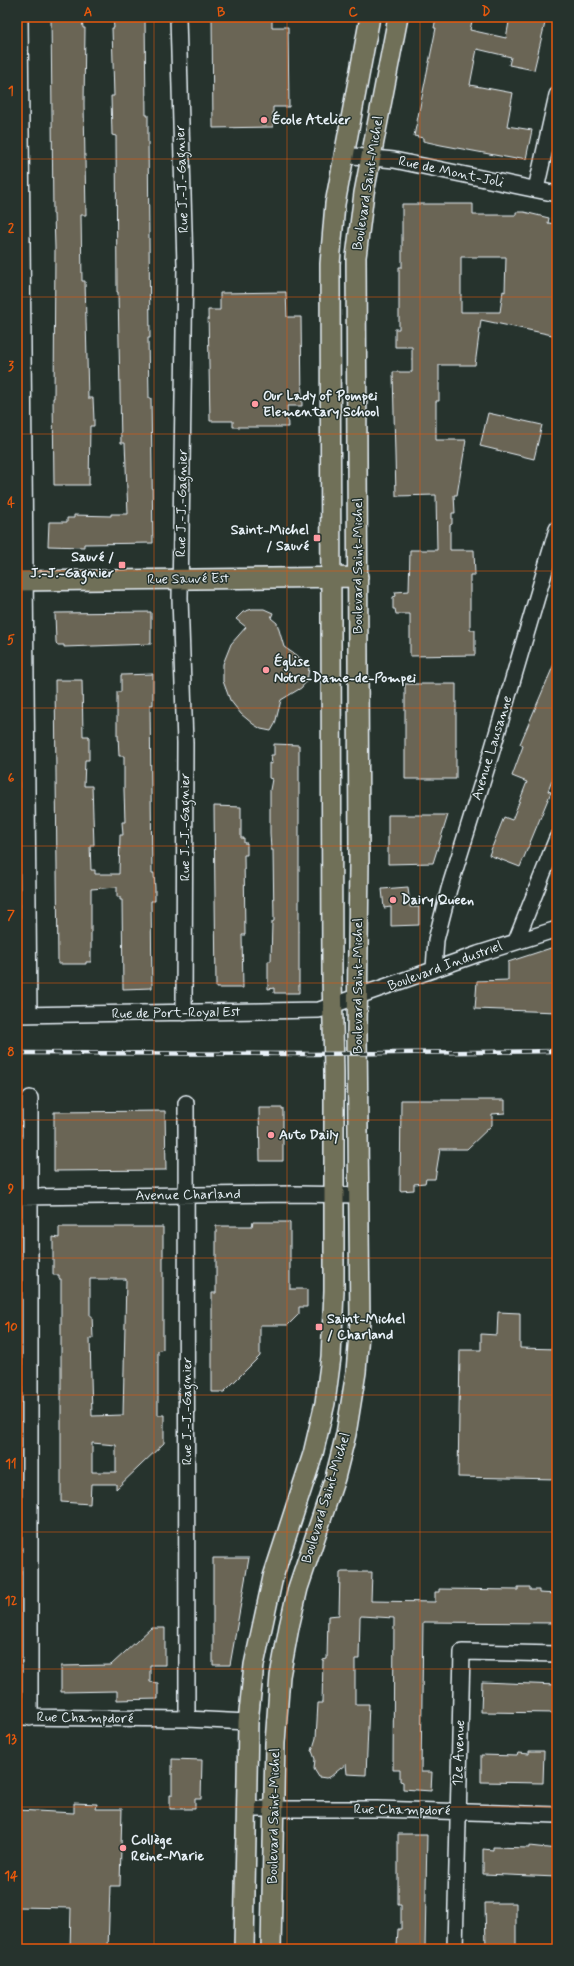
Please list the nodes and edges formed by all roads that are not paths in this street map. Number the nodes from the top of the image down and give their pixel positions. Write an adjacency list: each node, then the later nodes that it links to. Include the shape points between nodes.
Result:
1 (20, 17): 14 (street, via 25,478)
2 (178, 17): 13 (street, Rue J.-J.-Gagnier, via 185,265)
3 (370, 17): 6 (main road, Boulevard Saint-Michel)
4 (398, 17): 7 (main road, Boulevard Saint-Michel)
5 (557, 95): 8 (street)
6 (343, 155): 7 (street, Rue de Mont-Joli); 11 (main road, Boulevard Saint-Michel, via 333,218 330,264)
7 (370, 158): 8 (street, Rue de Mont-Joli, via 394,160); 12 (main road, Boulevard Saint-Michel, via 356,257)
8 (536, 189): 9 (street, Rue de Mont-Joli)
9 (557, 194)
10 (557, 529): 18 (street, Avenue Lausanne, via 449,889 436,940)
11 (330, 577): 12 (main road, Rue Sauvé Est); 13 (main road, Rue Sauvé Est); 20 (main road, Boulevard Saint-Michel)
12 (358, 577): 19 (main road, Boulevard Saint-Michel)
13 (181, 579): 14 (main road, Rue Sauvé Est); 21 (street, Rue J.-J.-Gagnier, via 185,743)
14 (21, 581): 22 (street)
15 (557, 838): 17 (street)
16 (557, 929): 17 (street, Boulevard Industriel)
17 (516, 941): 18 (street, Boulevard Industriel)
18 (434, 969): 19 (street, Boulevard Industriel)
19 (358, 997): 20 (street, Boulevard Industriel); 27 (main road, Boulevard Saint-Michel)
20 (333, 1005): 21 (street, Rue de Port-Royal Est, via 319,1010); 25 (main road, Boulevard Saint-Michel)
21 (184, 1013): 22 (street, Rue de Port-Royal Est)
22 (23, 1015)
23 (30, 1098): 28 (street)
24 (186, 1103): 26 (street, Rue J.-J.-Gagnier)
25 (334, 1194): 26 (street, Avenue Charland); 27 (street, Avenue Charland); 32 (main road, Boulevard Saint-Michel, via 333,1328 325,1403 310,1468 267,1599 255,1661)
26 (186, 1195): 28 (street, Avenue Charland); 31 (street, Rue J.-J.-Gagnier)
27 (359, 1195): 34 (main road, Boulevard Saint-Michel, via 360,1321 353,1398 335,1478 306,1563 285,1643 275,1725)
28 (23, 1197): 30 (street)
29 (557, 1654): 35 (street, 12e Avenue, via 462,1652)
30 (24, 1718): 31 (street, Rue Champdoré)
31 (188, 1720): 32 (street, Rue Champdoré)
32 (248, 1722): 33 (main road, Boulevard Saint-Michel)
33 (246, 1809): 34 (street, Rue Champdoré); 37 (main road, Boulevard Saint-Michel)
34 (273, 1809): 35 (street, Rue Champdoré); 38 (main road, Boulevard Saint-Michel)
35 (458, 1811): 36 (street, Rue Champdoré); 39 (street, 12e Avenue)
36 (557, 1814)
37 (244, 1949)
38 (271, 1949)
39 (455, 1949)

